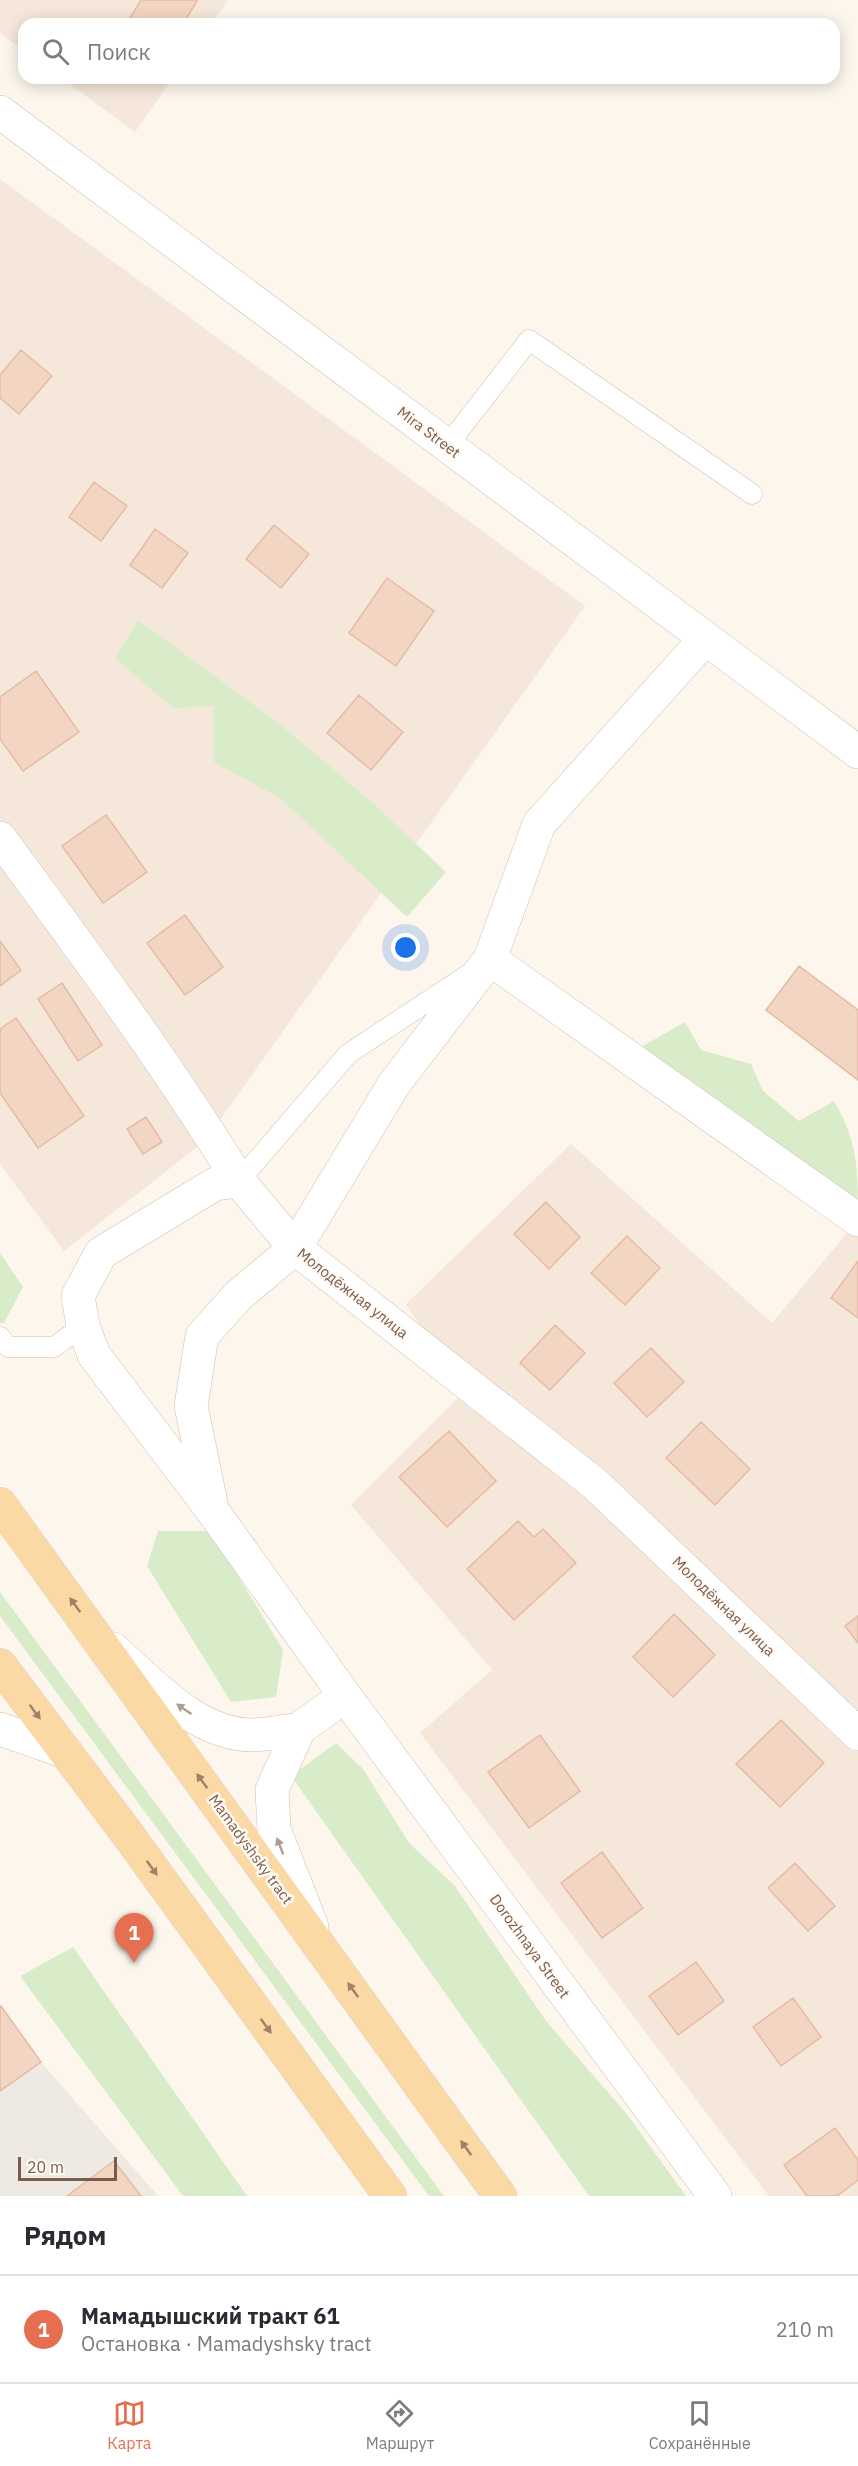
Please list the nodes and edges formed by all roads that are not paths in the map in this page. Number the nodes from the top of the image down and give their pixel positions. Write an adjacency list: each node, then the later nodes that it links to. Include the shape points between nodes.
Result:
1 (0, 112): 2 (street, Mira Street)
2 (447, 446): 3 (lane, via 529,340); 4 (street, Mira Street)
3 (752, 494)
4 (705, 639): 5 (street, Mira Street); 7 (street, via 539,824)
5 (858, 752)
6 (0, 838): 8 (street, Молодёжная улица, via 123,1005)
7 (490, 959): 8 (lane, via 348,1054); 9 (street); 10 (street, via 394,1084)
8 (239, 1181): 10 (street, Молодёжная улица); 11 (street, via 215,1184 101,1253 78,1296)
9 (858, 1220)
10 (295, 1248): 14 (street, via 238,1296 202,1336 190,1406); 20 (street, Молодёжная улица, via 595,1484)
11 (83, 1326): 12 (lane, via 54,1347 8,1347); 14 (street, via 94,1355)
12 (0, 1337)
13 (0, 1504): 15 (main road, Mamadyshsky tract, one-way to 13)
14 (212, 1510): 17 (street)
15 (98, 1636): 19 (street, one-way to 15, via 252,1735 218,1728 182,1709); 22 (main road, Mamadyshsky tract, one-way to 15)
16 (0, 1665): 21 (main road, one-way to 21)
17 (345, 1696): 19 (street); 25 (street, Dorozhnaya Street)
18 (0, 1729): 21 (street)
19 (299, 1729): 22 (street, one-way to 19, via 274,1829 272,1790)
20 (858, 1734)
21 (66, 1752): 23 (main road, one-way to 23)
22 (317, 1940): 24 (main road, Mamadyshsky tract, one-way to 22)
23 (390, 2196)
24 (500, 2196)
25 (715, 2196)

